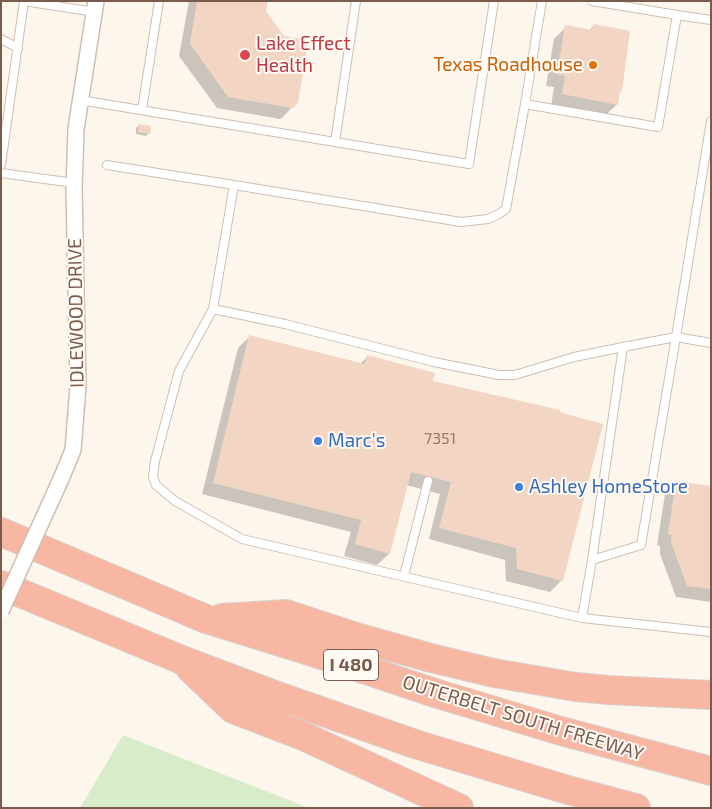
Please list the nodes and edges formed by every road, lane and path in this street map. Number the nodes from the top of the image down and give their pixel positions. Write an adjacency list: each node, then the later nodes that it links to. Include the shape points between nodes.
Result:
1 (159, 1): 13 (lane)
2 (356, 1): 15 (lane)
3 (494, 1): 15 (lane, via 469,164)
4 (542, 1): 12 (lane)
5 (592, 1): 7 (lane)
6 (95, 6): 10 (lane, via 24,1); 11 (street, IDLEWOOD DRIVE)
7 (677, 15): 8 (lane); 12 (lane, via 658,127)
8 (711, 20)
9 (1, 38): 10 (lane)
10 (18, 48): 16 (lane)
11 (80, 100): 13 (lane); 19 (street, IDLEWOOD DRIVE)
12 (525, 104): 20 (lane, via 506,209 488,219 458,221)
13 (142, 110): 15 (lane)
14 (711, 121): 22 (lane)
15 (335, 142)
16 (1, 165)
17 (107, 165): 20 (lane)
18 (1, 172): 19 (lane)
19 (74, 183): 30 (street, IDLEWOOD DRIVE, bridge, via 78,386 73,450)
20 (234, 184): 21 (lane)
21 (214, 309): 24 (lane, via 498,375 515,375 574,357); 28 (lane, via 179,370 155,461 153,477 156,485 175,501 242,539)
22 (676, 337): 23 (lane); 24 (lane); 27 (lane, via 641,545)
23 (711, 342)
24 (623, 347): 27 (lane)
25 (428, 481): 28 (lane)
26 (1, 532): 32 (highway, OUTERBELT SOUTH FREEWAY / I 480)
27 (592, 560): 31 (lane)
28 (404, 576): 31 (lane)
29 (1, 585): 34 (highway)
30 (1, 611)
31 (582, 618): 33 (lane)
32 (206, 619): 35 (highway, via 286,614 412,653 494,673 592,688); 36 (highway, OUTERBELT SOUTH FREEWAY / I 480, via 438,694)
33 (711, 632)
34 (182, 660): 37 (highway, via 233,709 303,736); 38 (highway, via 418,745)
35 (711, 696)
36 (711, 771)
37 (459, 808)
38 (636, 808)

